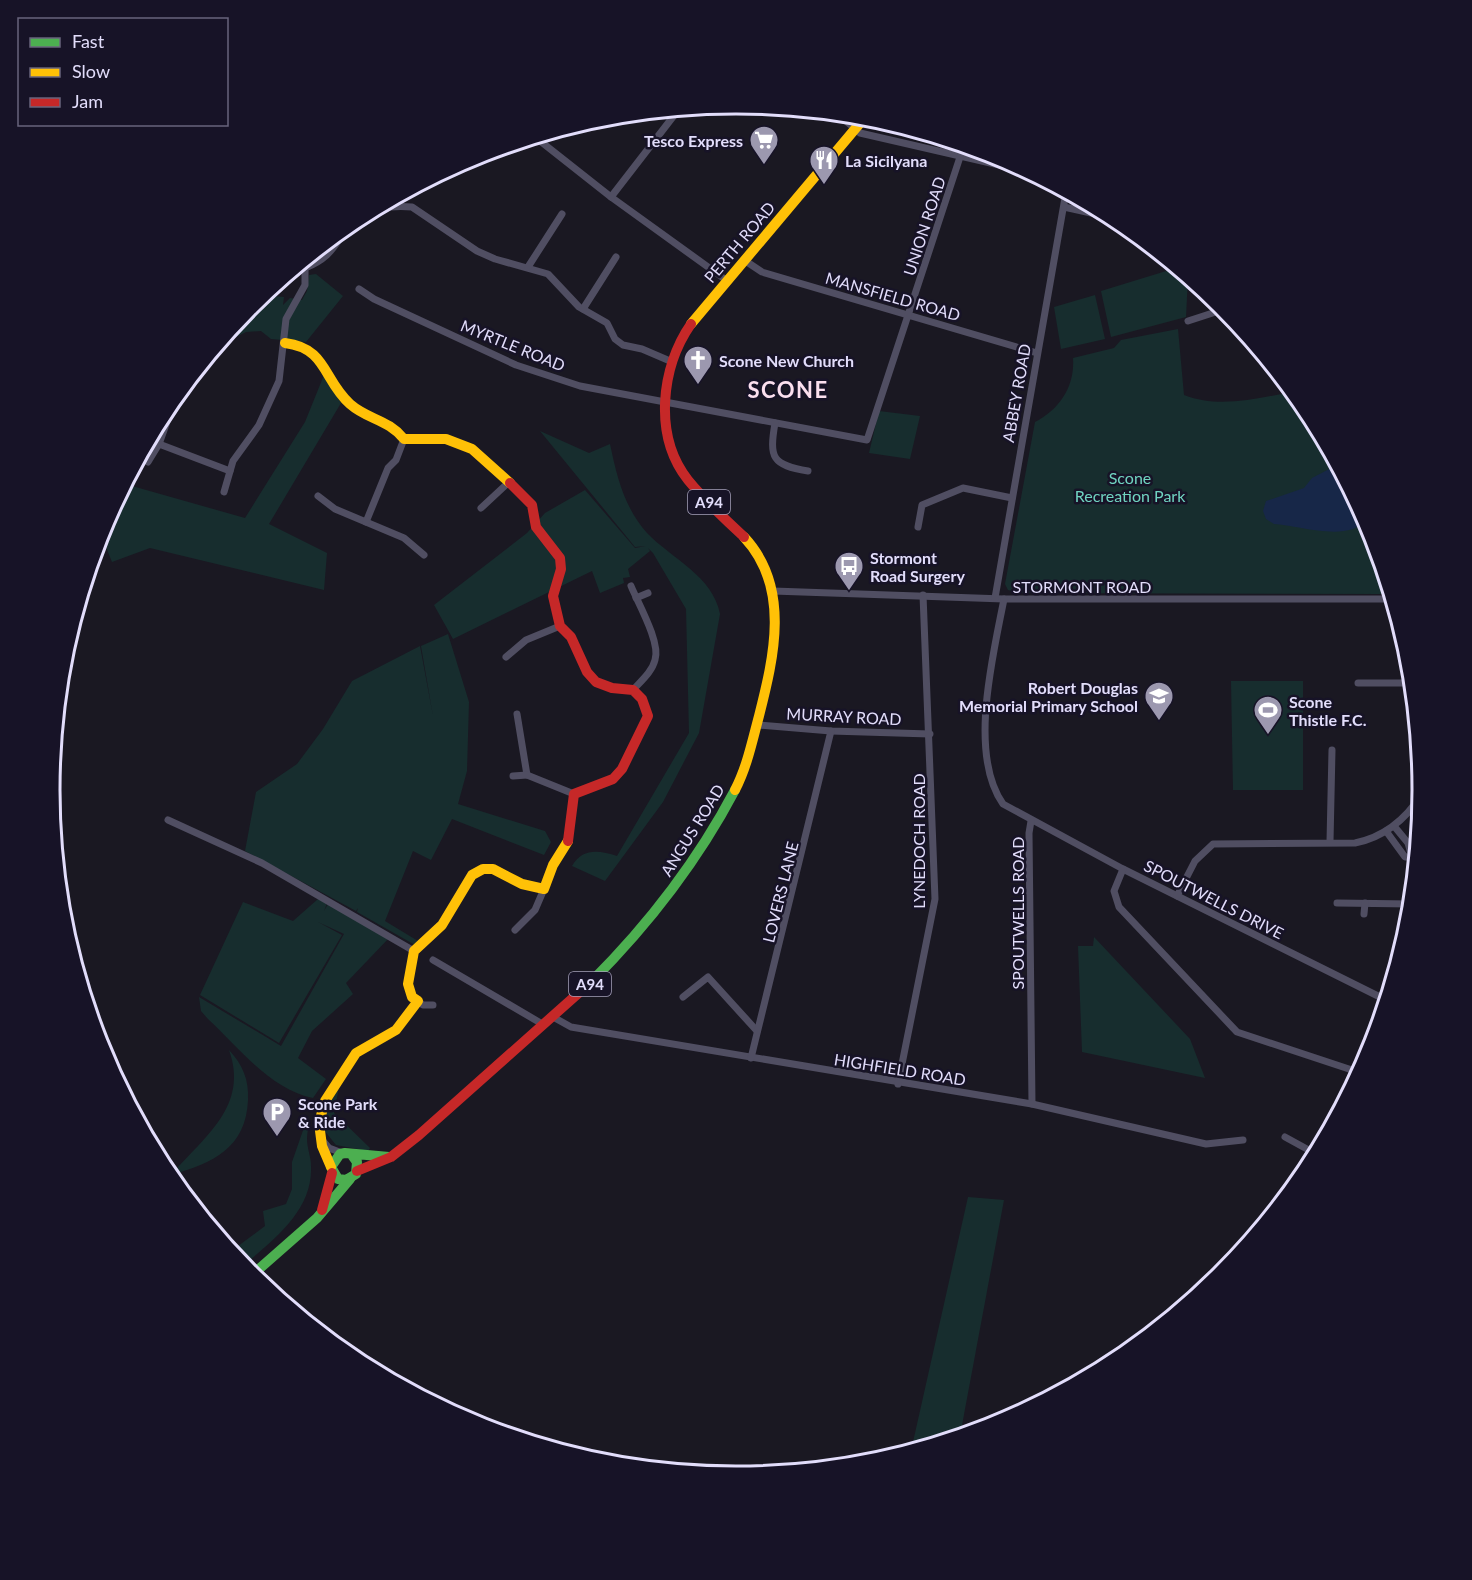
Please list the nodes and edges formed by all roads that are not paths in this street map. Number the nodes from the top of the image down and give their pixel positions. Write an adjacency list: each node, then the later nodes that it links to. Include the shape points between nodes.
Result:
1 (673, 117): 8 (street)
2 (849, 124): 4 (street)
3 (858, 125): 4 (main road, PERTH ROAD / A94)
4 (855, 129): 6 (street); 17 (main road, PERTH ROAD / A94)
5 (542, 143): 8 (street)
6 (960, 157): 7 (street); 25 (street, UNION ROAD)
7 (992, 164)
8 (611, 197): 21 (street)
9 (1065, 200): 12 (street, ABBEY ROAD)
10 (400, 206): 11 (street); 19 (street, via 412,207 477,251)
11 (395, 207)
12 (1064, 207): 13 (street); 28 (street, ABBEY ROAD)
13 (1082, 210)
14 (562, 214): 19 (street)
15 (338, 244): 18 (street)
16 (616, 256): 23 (street)
17 (744, 260): 21 (main road, PERTH ROAD / A94); 25 (street, MANSFIELD ROAD, via 762,272)
18 (313, 263)
19 (528, 267): 23 (street, via 548,274)
20 (305, 270): 27 (street, via 305,285 286,319)
21 (726, 280): 29 (main road, PERTH ROAD / A94, via 682,335)
22 (359, 289): 30 (street, MYRTLE ROAD, via 516,365 580,386)
23 (584, 309): 29 (street, via 608,323 615,339 623,345)
24 (1214, 312): 26 (street)
25 (909, 314): 28 (street, MANSFIELD ROAD); 34 (street, UNION ROAD)
26 (1188, 321)
27 (285, 343): 33 (main road, via 309,350 350,403 394,426); 37 (street, via 279,381 259,425)
28 (1037, 353): 42 (street, ABBEY ROAD)
29 (670, 361): 30 (main road, PERTH ROAD / A94)
30 (665, 403): 31 (street, MYRTLE ROAD); 48 (main road, ANGUS ROAD / A94, via 670,441 684,473 694,488 747,538)
31 (775, 423): 34 (street, MYRTLE ROAD); 38 (street, via 775,459 783,466)
32 (164, 431): 35 (street)
33 (404, 439): 39 (main road, via 446,439 472,449); 44 (street)
34 (867, 440)
35 (159, 444): 36 (street); 37 (street)
36 (148, 462)
37 (230, 471): 40 (street)
38 (808, 471)
39 (509, 482): 43 (street); 55 (main road, via 532,505 536,527 560,558 553,596)
40 (224, 492)
41 (318, 496): 44 (street, via 335,510)
42 (1012, 498): 45 (street, via 963,488 922,505); 52 (street, ABBEY ROAD)
43 (481, 508)
44 (366, 522): 46 (street, via 404,538)
45 (918, 527)
46 (424, 555)
47 (631, 586): 51 (street)
48 (772, 591): 50 (street, STORMONT ROAD); 61 (main road, ANGUS ROAD / A94, via 776,633)
49 (648, 593): 51 (street)
50 (923, 595): 52 (street, STORMONT ROAD); 63 (street, LYNEDOCH ROAD)
51 (636, 598): 59 (street, via 656,647 656,659)
52 (995, 598): 53 (street, STORMONT ROAD)
53 (1004, 599): 54 (street, STORMONT ROAD); 70 (street, SPOUTWELLS ROAD, via 988,681 988,772 1002,804)
54 (1384, 599)
55 (560, 626): 56 (street, via 526,640); 59 (main road, via 572,638 586,672 596,682)
56 (506, 657)
57 (1358, 683): 58 (street)
58 (1403, 683)
59 (633, 690): 67 (main road, via 642,699 648,716 622,770 613,779)
60 (517, 714): 65 (street)
61 (758, 725): 62 (street, MURRAY ROAD); 90 (main road, ANGUS ROAD / A94, via 731,801 674,887 617,958)
62 (831, 731): 63 (street, MURRAY ROAD); 91 (street, LOVERS LANE)
63 (930, 734): 94 (street, LYNEDOCH ROAD, via 935,899)
64 (1332, 750): 73 (street)
65 (527, 775): 66 (street); 67 (street)
66 (513, 776)
67 (574, 794): 77 (main road, via 570,837)
68 (1412, 808): 71 (street)
69 (168, 820): 84 (street, via 262,863)
70 (1031, 821): 76 (street, SPOUTWELLS DRIVE); 95 (street, SPOUTWELLS ROAD)
71 (1394, 826): 72 (street); 74 (street)
72 (1386, 831): 73 (street, via 1355,843); 75 (street)
73 (1330, 842): 78 (street, via 1213,843 1195,861)
74 (1409, 848)
75 (1408, 857)
76 (1123, 868): 78 (street, SPOUTWELLS DRIVE); 93 (street, via 1114,891 1119,907 1237,1032)
77 (544, 889): 83 (street, via 535,910); 84 (main road, via 522,884 502,872 483,869 466,881 449,915)
78 (1177, 896): 87 (street, SPOUTWELLS DRIVE)
79 (1337, 903): 80 (street)
80 (1365, 903): 81 (street); 82 (street)
81 (1402, 904)
82 (1364, 914)
83 (515, 930)
84 (414, 951): 88 (main road, via 408,984)
85 (434, 960): 90 (street, HIGHFIELD ROAD)
86 (683, 997): 91 (street, via 708,976)
87 (1379, 997)
88 (418, 1001): 89 (street); 97 (main road, via 396,1030 352,1058 322,1110)
89 (433, 1005)
90 (548, 1021): 92 (street, HIGHFIELD ROAD); 101 (main road, ANGUS ROAD / A94)
91 (758, 1031): 92 (street, LOVERS LANE)
92 (751, 1058): 94 (street, HIGHFIELD ROAD)
93 (1351, 1070)
94 (898, 1084): 95 (street, HIGHFIELD ROAD)
95 (1032, 1104): 98 (street, HIGHFIELD ROAD, via 1206,1144)
96 (1285, 1137): 99 (street)
97 (321, 1139): 100 (street, via 329,1148); 102 (main road)
98 (1243, 1140)
99 (1308, 1150)
100 (347, 1154): 101 (main road); 102 (main road, via 335,1157); 103 (main road, via 357,1162)
101 (391, 1157): 103 (main road, ANGUS ROAD / A94)
102 (332, 1170): 103 (main road, via 342,1180); 104 (main road, via 327,1199)
103 (354, 1175): 104 (main road)
104 (319, 1216): 105 (main road)
105 (259, 1269)

